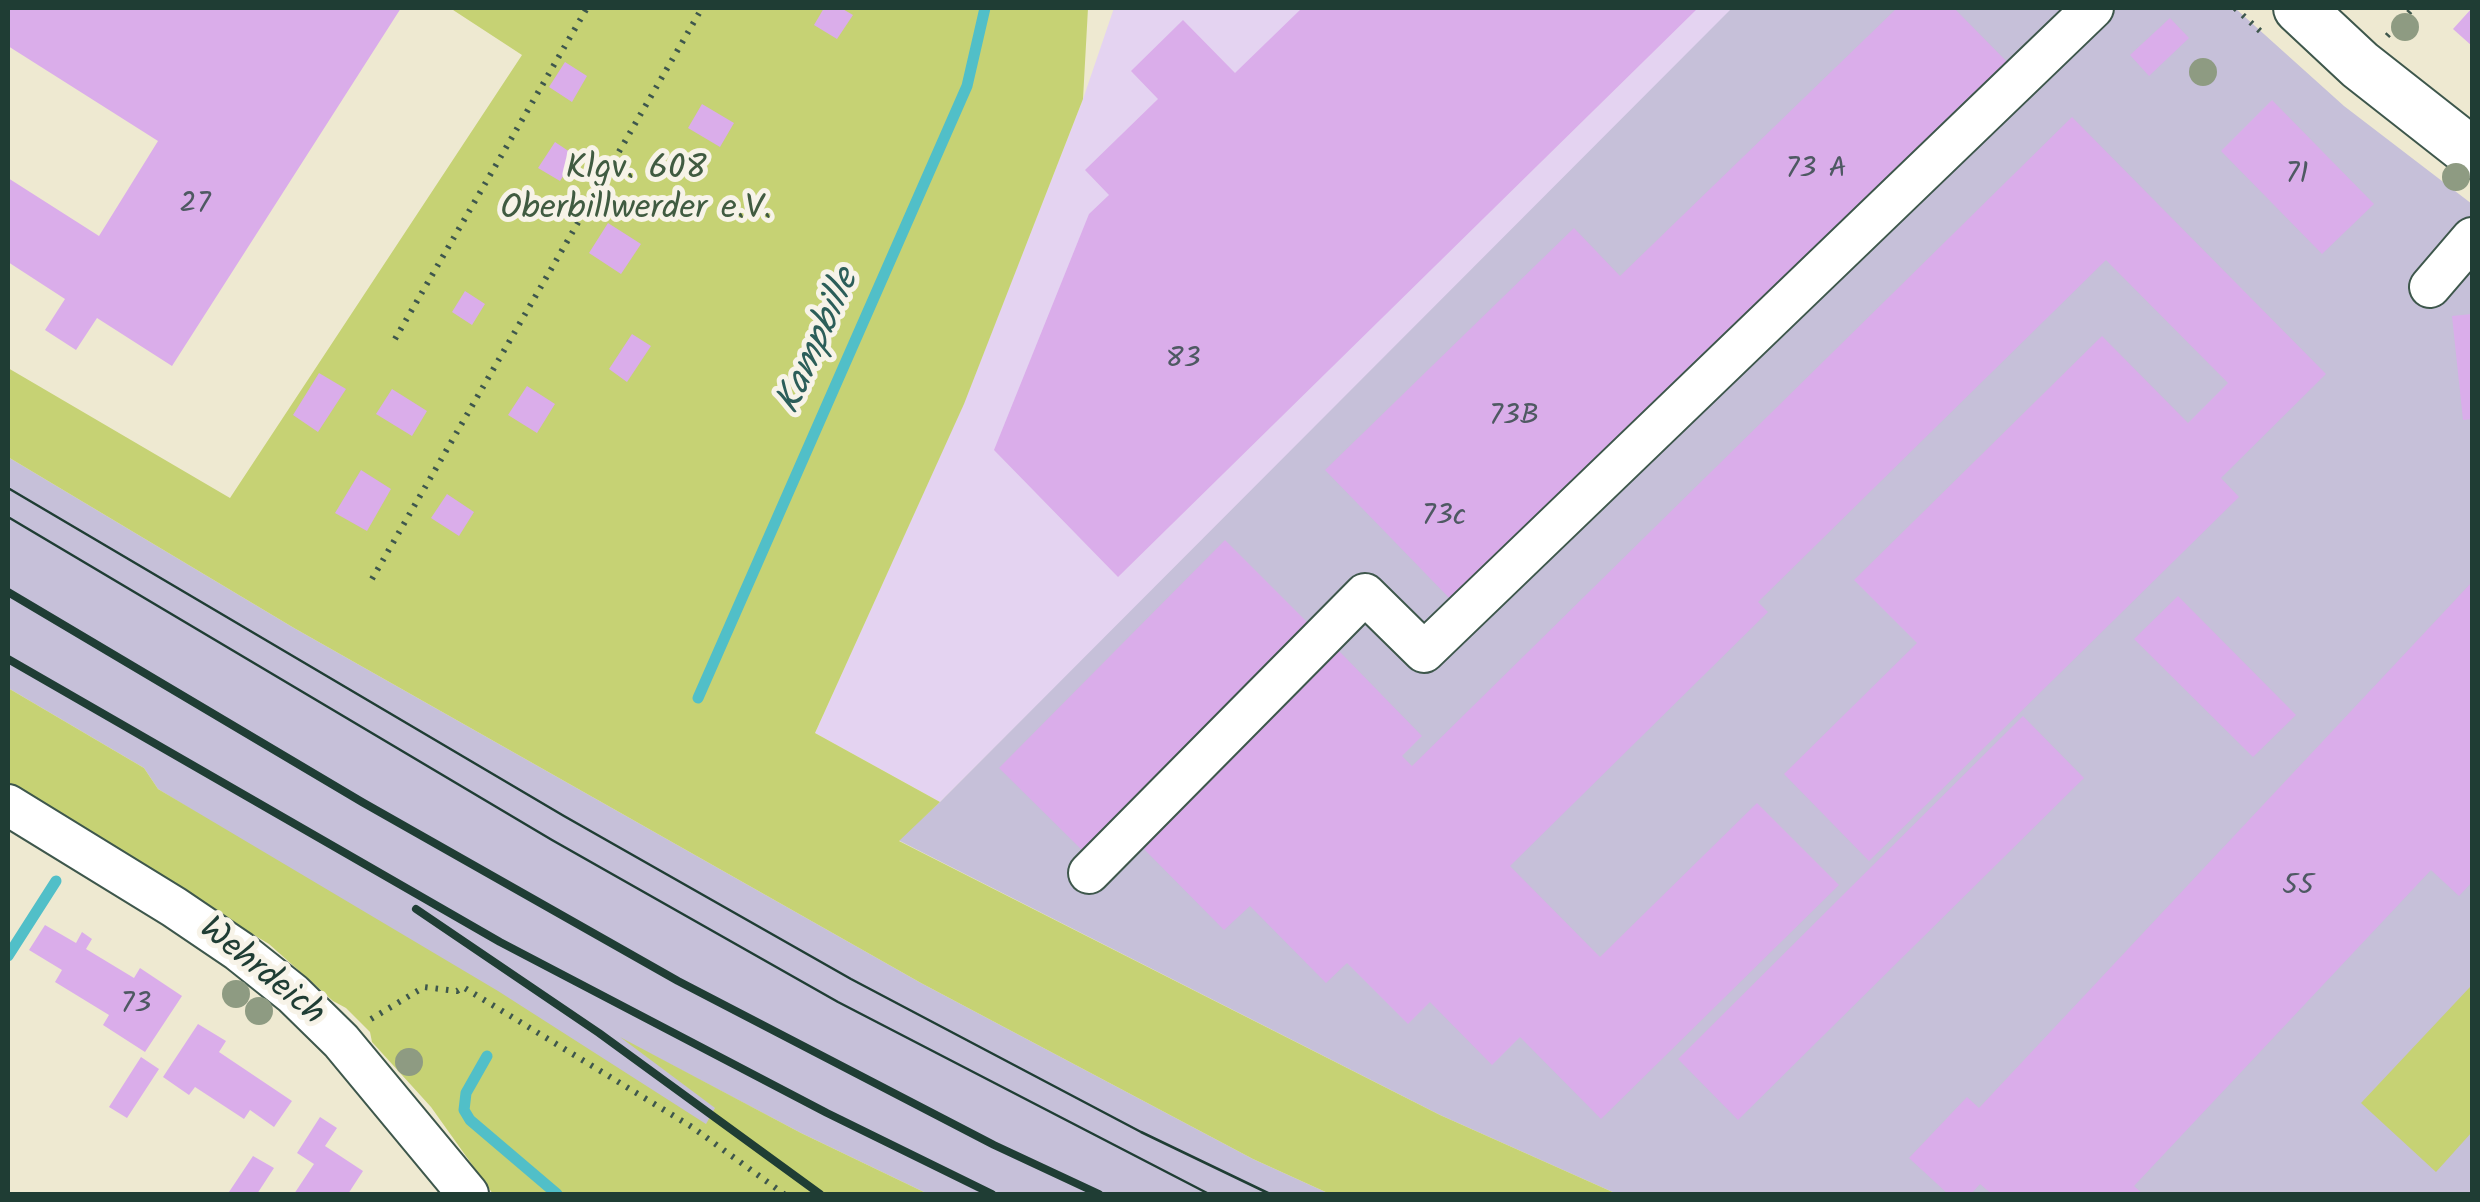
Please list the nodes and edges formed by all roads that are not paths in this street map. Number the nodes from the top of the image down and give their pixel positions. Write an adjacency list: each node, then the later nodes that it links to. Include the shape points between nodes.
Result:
1 (2092, 8): 7 (street, via 1424,652 1365,594)
2 (2299, 8): 3 (main road)
3 (2472, 153)
4 (2472, 238): 5 (street)
5 (2430, 287)
6 (8, 805): 8 (street, Wehrdeich, via 174,907 293,994 342,1041)
7 (1089, 873)
8 (458, 1190)

